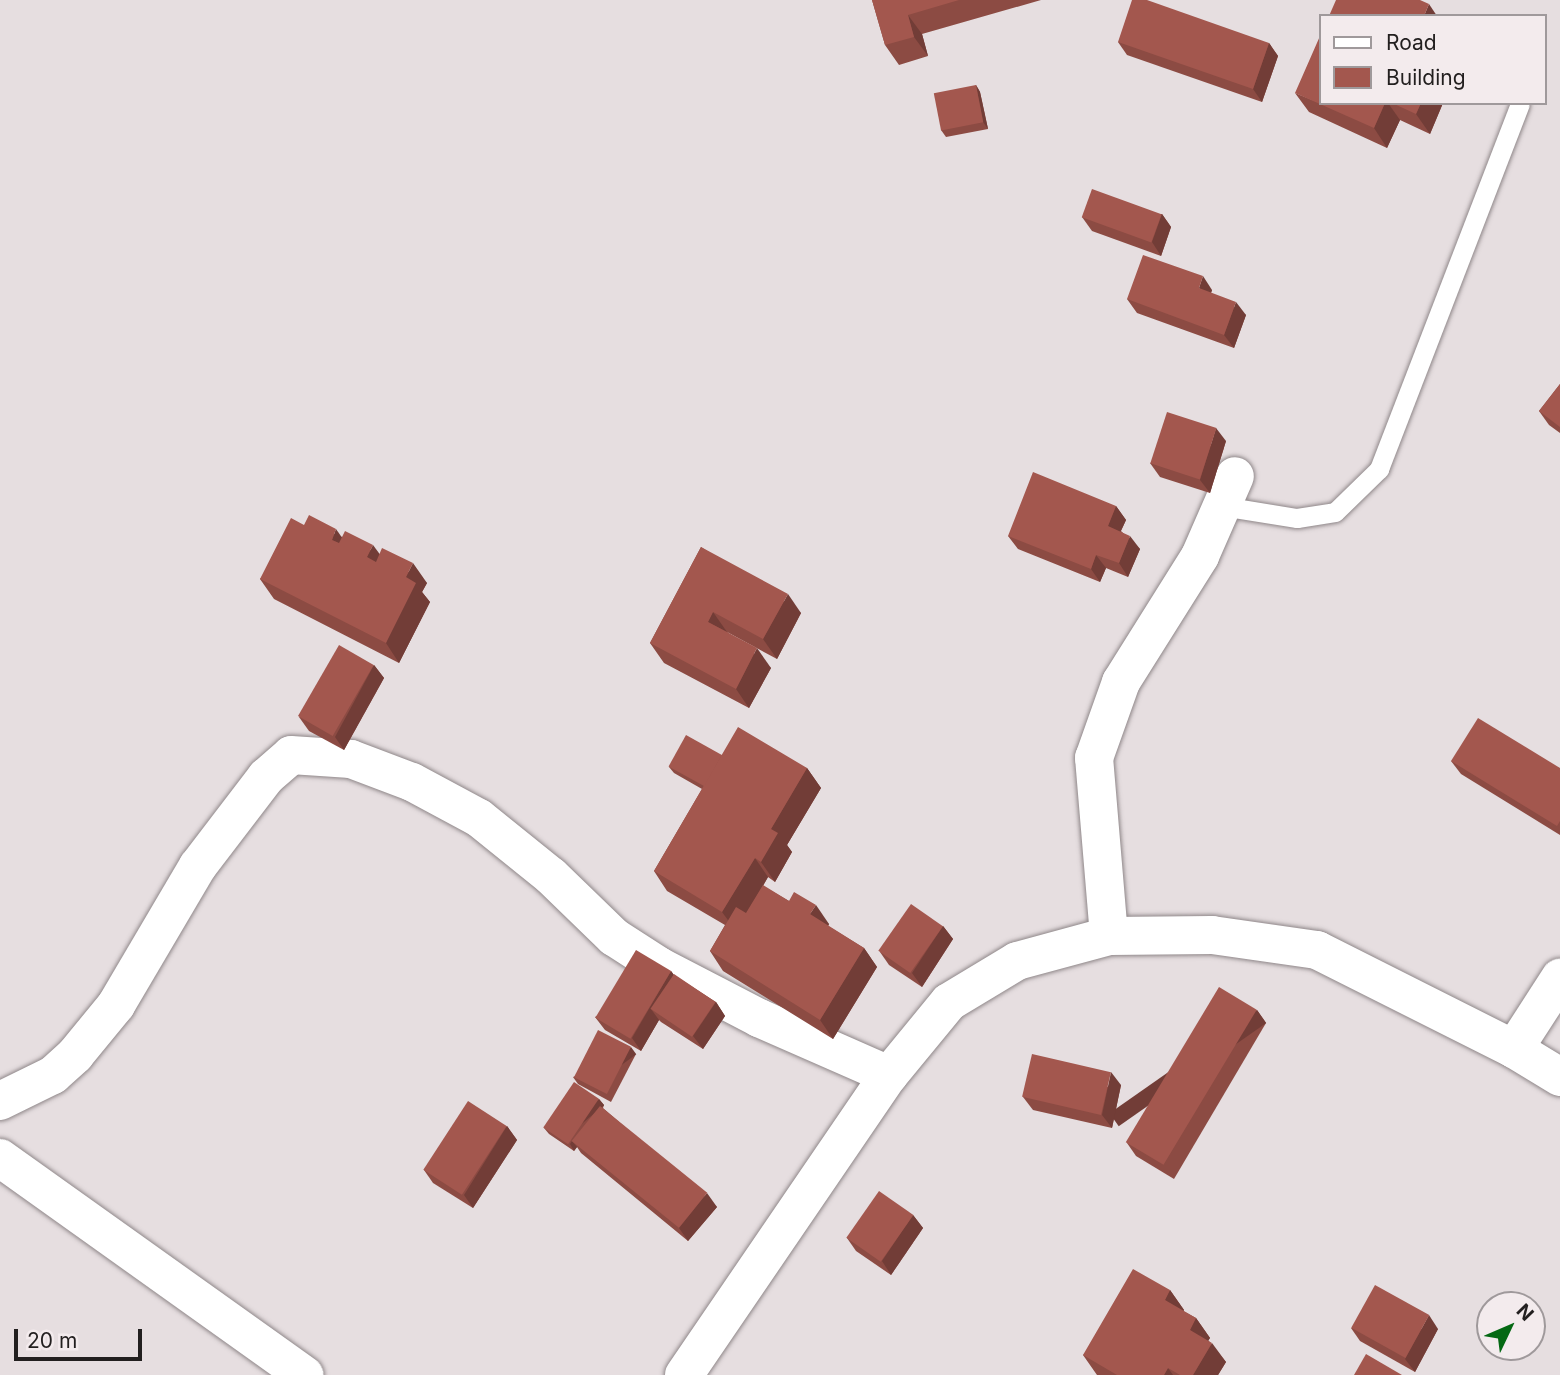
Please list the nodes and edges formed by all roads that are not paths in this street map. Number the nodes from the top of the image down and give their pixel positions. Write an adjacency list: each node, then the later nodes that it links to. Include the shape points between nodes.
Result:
1 (1520, 105): 2 (lane, via 1379,469 1335,512 1297,517)
2 (1229, 491): 3 (street, via 1200,556 1121,682 1094,758)
3 (1109, 936): 5 (street, via 1212,935 1317,950); 6 (street, via 1017,961 949,1002)
4 (1560, 978): 5 (street)
5 (1514, 1049): 7 (street)
6 (889, 1074): 8 (street, via 759,1018 659,966 614,937 551,876 479,818 423,788 351,759 291,755 266,777 198,866 117,1005 75,1055 53,1075); 11 (street)
7 (1560, 1077)
8 (0, 1101)
9 (0, 1158): 10 (street)
10 (304, 1375)
11 (684, 1375)

